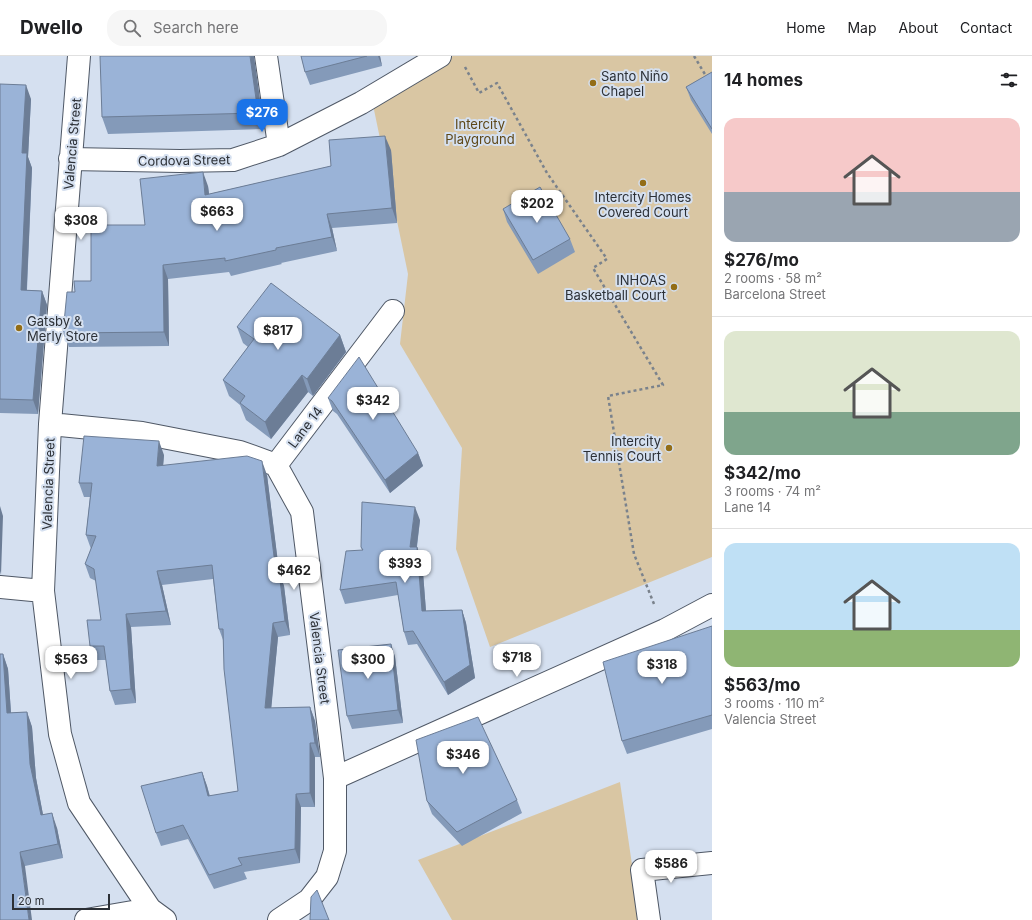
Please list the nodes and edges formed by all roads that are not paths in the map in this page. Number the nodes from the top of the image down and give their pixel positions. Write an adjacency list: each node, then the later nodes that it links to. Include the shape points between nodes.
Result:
1 (79, 56): 5 (street, Valencia Street)
2 (266, 56): 4 (street)
3 (440, 56): 4 (street, Cordova Street, via 361,103)
4 (279, 145): 5 (street, Cordova Street, via 233,160)
5 (70, 159): 7 (street, Valencia Street)
6 (393, 312): 8 (street, Lane 14)
7 (50, 424): 8 (street, Valencia Street, via 142,434 240,452); 10 (street, Valencia Street)
8 (276, 465): 12 (street, Valencia Street, via 302,512)
9 (0, 587): 10 (street)
10 (43, 591): 14 (street, Valencia Street, via 60,734 79,803)
11 (712, 605): 12 (street, via 665,630)
12 (335, 778): 16 (street, Valencia Street, via 335,851 327,877 308,900)
13 (709, 861): 17 (street, via 642,870)
14 (157, 914): 15 (street)
15 (86, 920)
16 (279, 920)
17 (649, 920)

